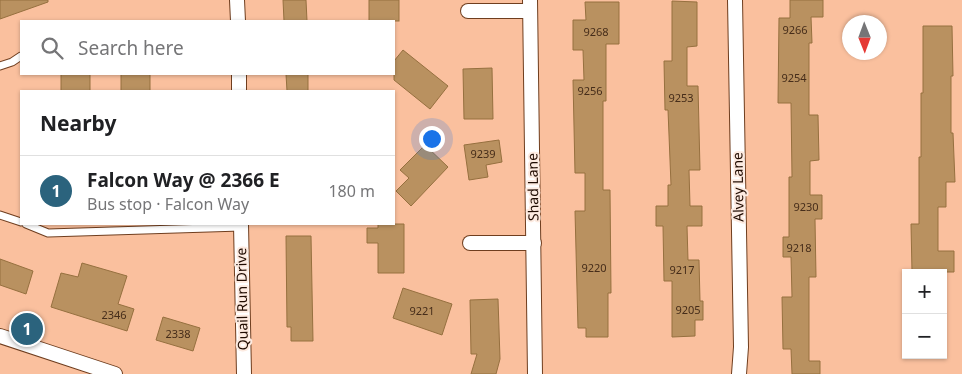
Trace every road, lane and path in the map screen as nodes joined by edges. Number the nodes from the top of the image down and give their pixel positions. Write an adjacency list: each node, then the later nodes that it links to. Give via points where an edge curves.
1 (238, 0): 5 (street)
2 (735, 0): 20 (street, Alvey Lane)
3 (530, 5): 4 (street); 14 (street, Shad Lane)
4 (468, 11)
5 (238, 20)
6 (20, 57): 7 (lane)
7 (0, 66)
8 (239, 75): 9 (street)
9 (239, 90)
10 (0, 214): 11 (lane)
11 (20, 222)
12 (28, 225): 13 (lane, via 48,233)
13 (241, 225): 18 (street, Quail Run Drive)
14 (534, 243): 15 (street); 19 (street, Shad Lane)
15 (470, 244)
16 (0, 336): 17 (street)
17 (116, 374)
18 (244, 374)
19 (535, 374)
20 (739, 374)

